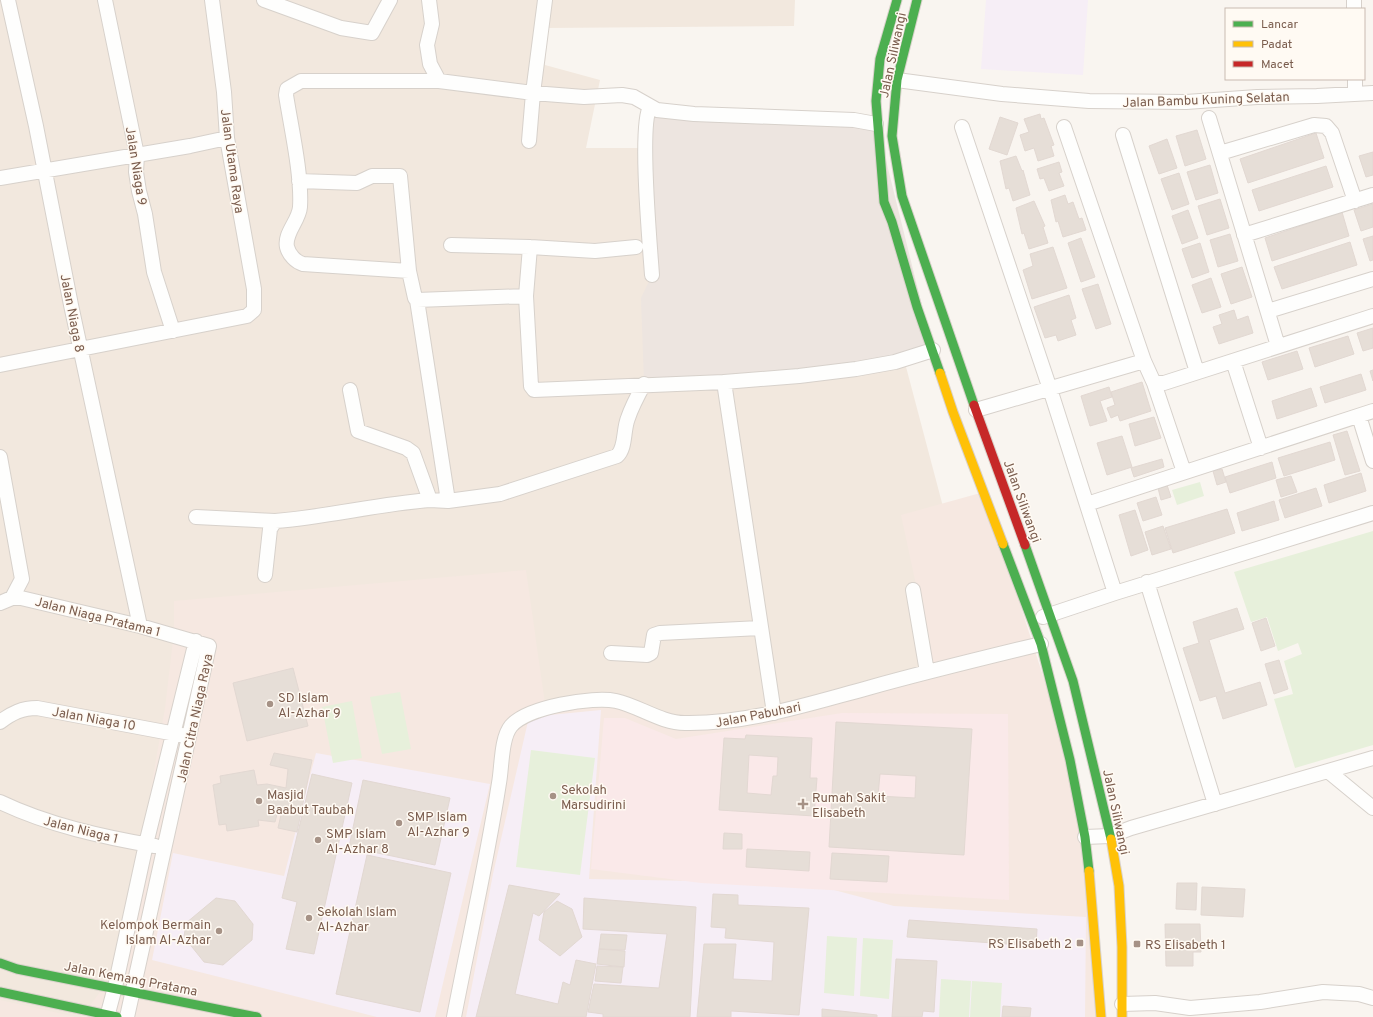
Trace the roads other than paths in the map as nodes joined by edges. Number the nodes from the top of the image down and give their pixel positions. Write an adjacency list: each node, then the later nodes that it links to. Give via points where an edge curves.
1 (8, 0): 26 (street, Jalan Niaga 8)
2 (105, 0): 25 (street, Jalan Niaga 9)
3 (264, 0): 4 (street, via 341,28 372,33)
4 (390, 0)
5 (429, 0): 12 (street, via 432,24 427,45 430,64)
6 (545, 0): 13 (street)
7 (897, 0): 18 (main road, Jalan Siliwangi, via 880,59)
8 (917, 0): 10 (main road, Jalan Siliwangi)
9 (215, 1): 22 (street, Jalan Utama Raya)
10 (897, 80): 14 (street, Jalan Bambu Kuning Selatan, via 1002,94 1089,101 1186,102); 55 (main road, Jalan Siliwangi, via 892,136 902,196)
11 (1355, 80): 14 (street)
12 (439, 81): 13 (street); 28 (street, via 301,81 291,85 286,95)
13 (533, 93): 16 (street, via 584,97 622,95 634,97); 23 (street)
14 (1355, 93): 15 (street, Jalan Bambu Kuning Selatan)
15 (1373, 93)
16 (650, 107): 18 (street, via 694,114 840,119); 36 (street, via 646,120 646,148)
17 (1209, 118): 24 (street)
18 (876, 124): 45 (main road, Jalan Siliwangi, via 884,202)
19 (962, 127): 53 (street)
20 (1064, 127): 46 (street)
21 (1123, 135): 49 (street)
22 (228, 138): 25 (street); 42 (street, Jalan Utama Raya, via 254,295 254,310 247,316)
23 (529, 140)
24 (1220, 153): 30 (street, via 1314,125 1326,126 1332,133); 31 (street)
25 (137, 155): 26 (street); 42 (street, Jalan Niaga 9, via 136,172 153,265 160,296)
26 (46, 171): 27 (street); 44 (street, Jalan Niaga 8)
27 (0, 178)
28 (299, 181): 35 (street, via 357,183 372,176 400,176); 35 (street, via 300,209 287,239 290,255 298,263)
29 (1373, 195): 30 (street)
30 (1355, 201): 31 (street)
31 (1244, 235): 40 (street)
32 (451, 245): 33 (street)
33 (530, 247): 34 (street, via 595,252); 38 (street)
34 (636, 247)
35 (409, 271): 39 (street, via 413,295)
36 (652, 275)
37 (1373, 279): 40 (street)
38 (526, 296): 39 (street); 52 (street, via 531,386 534,390)
39 (417, 300): 63 (street)
40 (1268, 311): 43 (street)
41 (1373, 316): 43 (street)
42 (173, 331): 44 (street)
43 (1278, 346): 47 (street)
44 (80, 350): 48 (street); 75 (street, Jalan Niaga 8)
45 (933, 350): 50 (street, via 895,362 856,369); 74 (main road, Jalan Siliwangi, via 953,412)
46 (1144, 361): 51 (street); 53 (street)
47 (1233, 361): 49 (street); 58 (street)
48 (0, 365)
49 (1197, 372): 51 (street, via 1164,383)
50 (724, 382): 52 (street); 76 (street)
51 (1154, 383): 61 (street)
52 (644, 384): 63 (street, via 632,405 621,450 616,456 500,494)
53 (1050, 389): 55 (street); 64 (street)
54 (350, 390): 62 (street, via 358,431 406,448 413,453)
55 (976, 410): 73 (main road, Jalan Siliwangi)
56 (1373, 411): 57 (street)
57 (1359, 416): 58 (street); 60 (street)
58 (1261, 448): 61 (street)
59 (0, 457): 72 (street, via 22,579)
60 (1373, 461)
61 (1184, 472): 64 (street)
62 (430, 500): 63 (street); 67 (street, via 400,502 322,516)
63 (448, 500)
64 (1087, 504): 71 (street)
65 (1373, 513): 69 (street)
66 (196, 517): 67 (street)
67 (275, 521): 68 (street, via 270,529)
68 (265, 575)
69 (1147, 582): 71 (street); 88 (street)
70 (913, 590): 80 (street)
71 (1115, 593): 73 (street)
72 (6, 600): 75 (street, Jalan Niaga Pratama 1, via 21,598)
73 (1051, 615): 74 (street); 90 (main road, Jalan Siliwangi, via 1073,681)
74 (1032, 620): 78 (main road, Jalan Siliwangi)
75 (140, 626): 77 (street, Jalan Niaga Pratama 1)
76 (760, 628): 79 (street, via 660,633 652,638 652,648 647,655); 81 (street)
77 (196, 641): 83 (street, Jalan Citra Niaga Raya); 84 (street, Jalan Citra Niaga Raya, via 210,647)
78 (1041, 644): 80 (street, Jalan Pabuhari); 91 (main road, Jalan Siliwangi, via 1070,760)
79 (611, 653)
80 (927, 672): 81 (street, Jalan Pabuhari)
81 (774, 713): 103 (street, Jalan Pabuhari, via 709,723 678,723 614,701 577,701 519,718 505,736 500,783)
82 (0, 722): 83 (street, Jalan Niaga 10, via 14,712 37,708)
83 (172, 732): 84 (street, Jalan Niaga 10); 92 (street, Jalan Citra Niaga Raya)
84 (190, 738): 93 (street, Jalan Citra Niaga Raya)
85 (1373, 758): 86 (street)
86 (1328, 771): 88 (street); 89 (street)
87 (0, 802): 92 (street, Jalan Niaga 1, via 56,824)
88 (1215, 804): 90 (street)
89 (1373, 808)
90 (1110, 836): 91 (street); 99 (main road, Jalan Siliwangi, via 1119,886)
91 (1085, 837): 104 (main road, Jalan Siliwangi)
92 (146, 844): 93 (street, Jalan Niaga 1); 95 (street, Jalan Citra Niaga Raya)
93 (165, 847): 96 (street, Jalan Citra Niaga Raya)
94 (0, 963): 95 (main road, Jalan Kemang Pratama, via 18,969)
95 (115, 987): 96 (main road, Jalan Kemang Pratama); 100 (street, Jalan Citra Niaga Raya)
96 (134, 991): 101 (street, Jalan Citra Niaga Raya); 102 (main road, Jalan Kemang Pratama)
97 (0, 992): 100 (main road)
98 (1373, 998): 99 (street, via 1359,994 1324,992 1260,1002 1198,1007 1155,1003)
99 (1122, 1010)
100 (110, 1016)
101 (127, 1017)
102 (257, 1017)
103 (454, 1017)
104 (1101, 1017)

